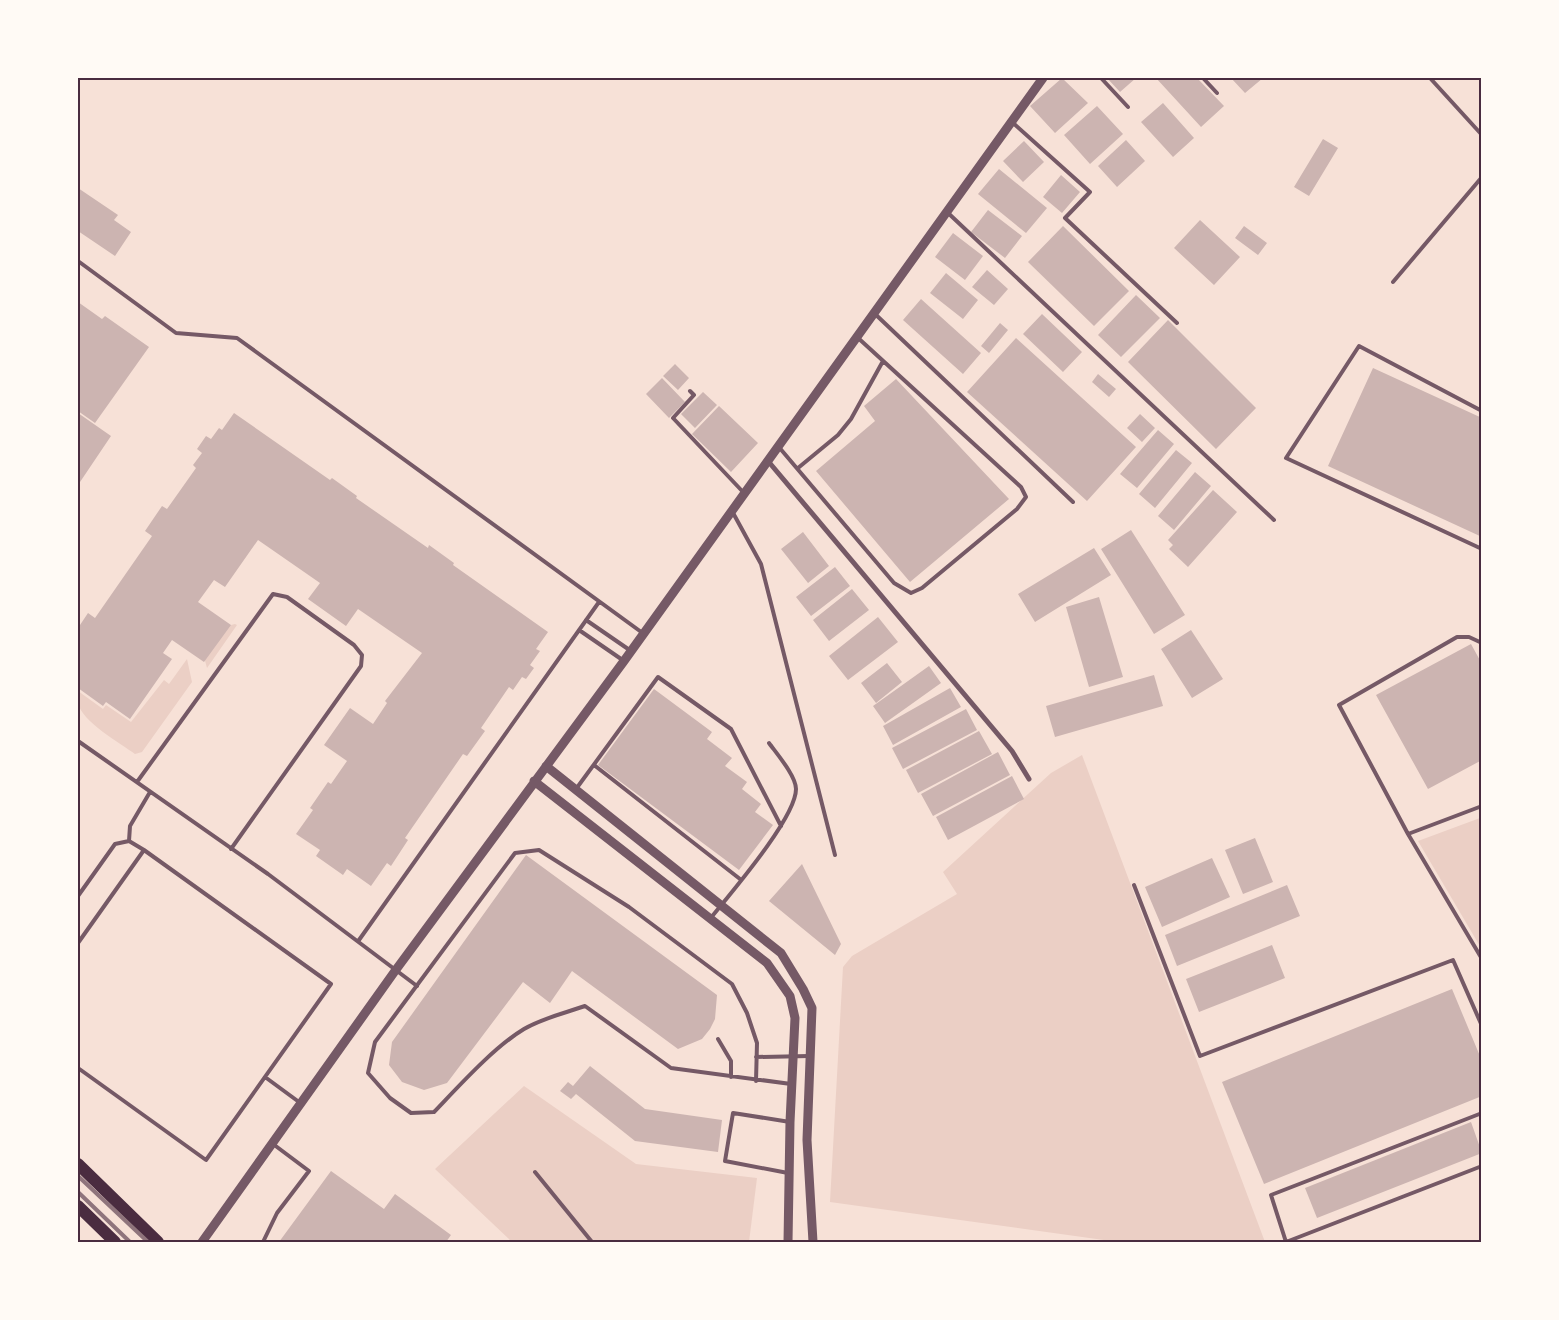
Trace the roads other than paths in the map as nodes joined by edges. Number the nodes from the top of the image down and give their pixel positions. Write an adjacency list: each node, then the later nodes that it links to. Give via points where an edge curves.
1 (1043, 78): 7 (street)
2 (1101, 78): 6 (lane)
3 (1203, 78): 5 (lane)
4 (1430, 78): 8 (lane)
5 (1217, 93)
6 (1128, 107)
7 (1012, 122): 10 (street); 14 (lane, via 1090,192 1065,218)
8 (1482, 135)
9 (1482, 177): 12 (lane)
10 (946, 212): 13 (street); 25 (lane)
11 (78, 261): 27 (lane, via 176,333 237,338)
12 (1393, 282)
13 (874, 313): 15 (street); 23 (lane)
14 (1176, 324)
15 (857, 337): 16 (lane); 19 (street)
16 (883, 361): 21 (lane, via 871,386 838,435); 21 (lane, via 1021,487 1026,497 1018,508 922,588 911,592 894,583)
17 (690, 391): 22 (lane, via 694,396 673,418)
18 (1482, 411): 26 (lane, via 1358,346 1286,458)
19 (778, 446): 20 (street); 21 (lane)
20 (768, 461): 22 (street); 38 (street, via 1012,751)
21 (798, 468)
22 (744, 494): 24 (street)
23 (1073, 502)
24 (732, 511): 30 (street); 49 (lane, via 761,564)
25 (1274, 520)
26 (1482, 549)
27 (598, 602): 28 (lane); 30 (lane)
28 (586, 620): 29 (lane); 32 (lane)
29 (579, 630): 33 (lane); 55 (lane)
30 (644, 634): 32 (street)
31 (1482, 643): 45 (lane, via 1469,637 1457,637 1339,705)
32 (631, 651): 33 (street)
33 (624, 661): 37 (street)
34 (78, 741): 39 (lane)
35 (769, 743): 44 (lane, via 796,788 793,805)
36 (594, 765): 41 (lane); 44 (lane, via 658,677 731,728); 50 (lane)
37 (546, 766): 40 (street); 41 (street)
38 (1029, 779)
39 (137, 782): 42 (lane); 47 (lane, via 273,594 291,600 354,645 362,656 361,666)
40 (534, 782): 54 (street); 58 (street)
41 (576, 789): 53 (street)
42 (150, 792): 46 (lane, via 130,826); 47 (lane)
43 (1482, 806): 45 (lane)
44 (781, 826): 50 (lane)
45 (1408, 834): 57 (lane)
46 (128, 841): 48 (lane); 52 (lane, via 115,844)
47 (232, 849): 55 (lane)
48 (144, 850): 56 (lane); 66 (lane, via 331,984)
49 (835, 855)
50 (740, 879): 53 (lane)
51 (1134, 885): 60 (lane, via 1200,1056 1453,960)
52 (78, 896)
53 (721, 905): 54 (lane); 63 (street, via 781,953 804,989 812,1008)
54 (710, 919): 62 (street, via 767,963 790,996 795,1018)
55 (359, 940): 58 (lane)
56 (78, 943)
57 (1482, 959)
58 (395, 971): 59 (lane); 70 (street)
59 (417, 986): 64 (lane, via 515,853 539,850 629,907 732,984 747,1013 757,1044); 67 (lane, via 375,1042 368,1073 390,1098 411,1113 434,1112 467,1077 524,1029 585,1006 671,1068)
60 (1482, 1026)
61 (718, 1039): 67 (lane, via 731,1060)
62 (793, 1056): 63 (lane); 64 (lane); 69 (street)
63 (810, 1056): 85 (street, via 807,1140)
64 (756, 1057): 68 (lane)
65 (78, 1068): 66 (lane, via 206,1160)
66 (265, 1077): 70 (lane)
67 (731, 1077): 68 (lane)
68 (756, 1081): 69 (lane)
69 (791, 1084): 72 (street)
70 (301, 1104): 73 (street)
71 (1482, 1113): 86 (lane, via 1271,1195)
72 (790, 1122): 77 (street); 77 (lane, via 732,1113 725,1162)
73 (273, 1144): 81 (street); 82 (lane, via 309,1171 277,1213)
74 (78, 1164): 80 (main road)
75 (1482, 1166): 86 (lane)
76 (535, 1172): 83 (lane)
77 (788, 1174): 84 (street)
78 (78, 1206): 79 (main road)
79 (116, 1242)
80 (158, 1242)
81 (202, 1242)
82 (263, 1242)
83 (592, 1242)
84 (788, 1242)
85 (813, 1242)
86 (1286, 1242)

